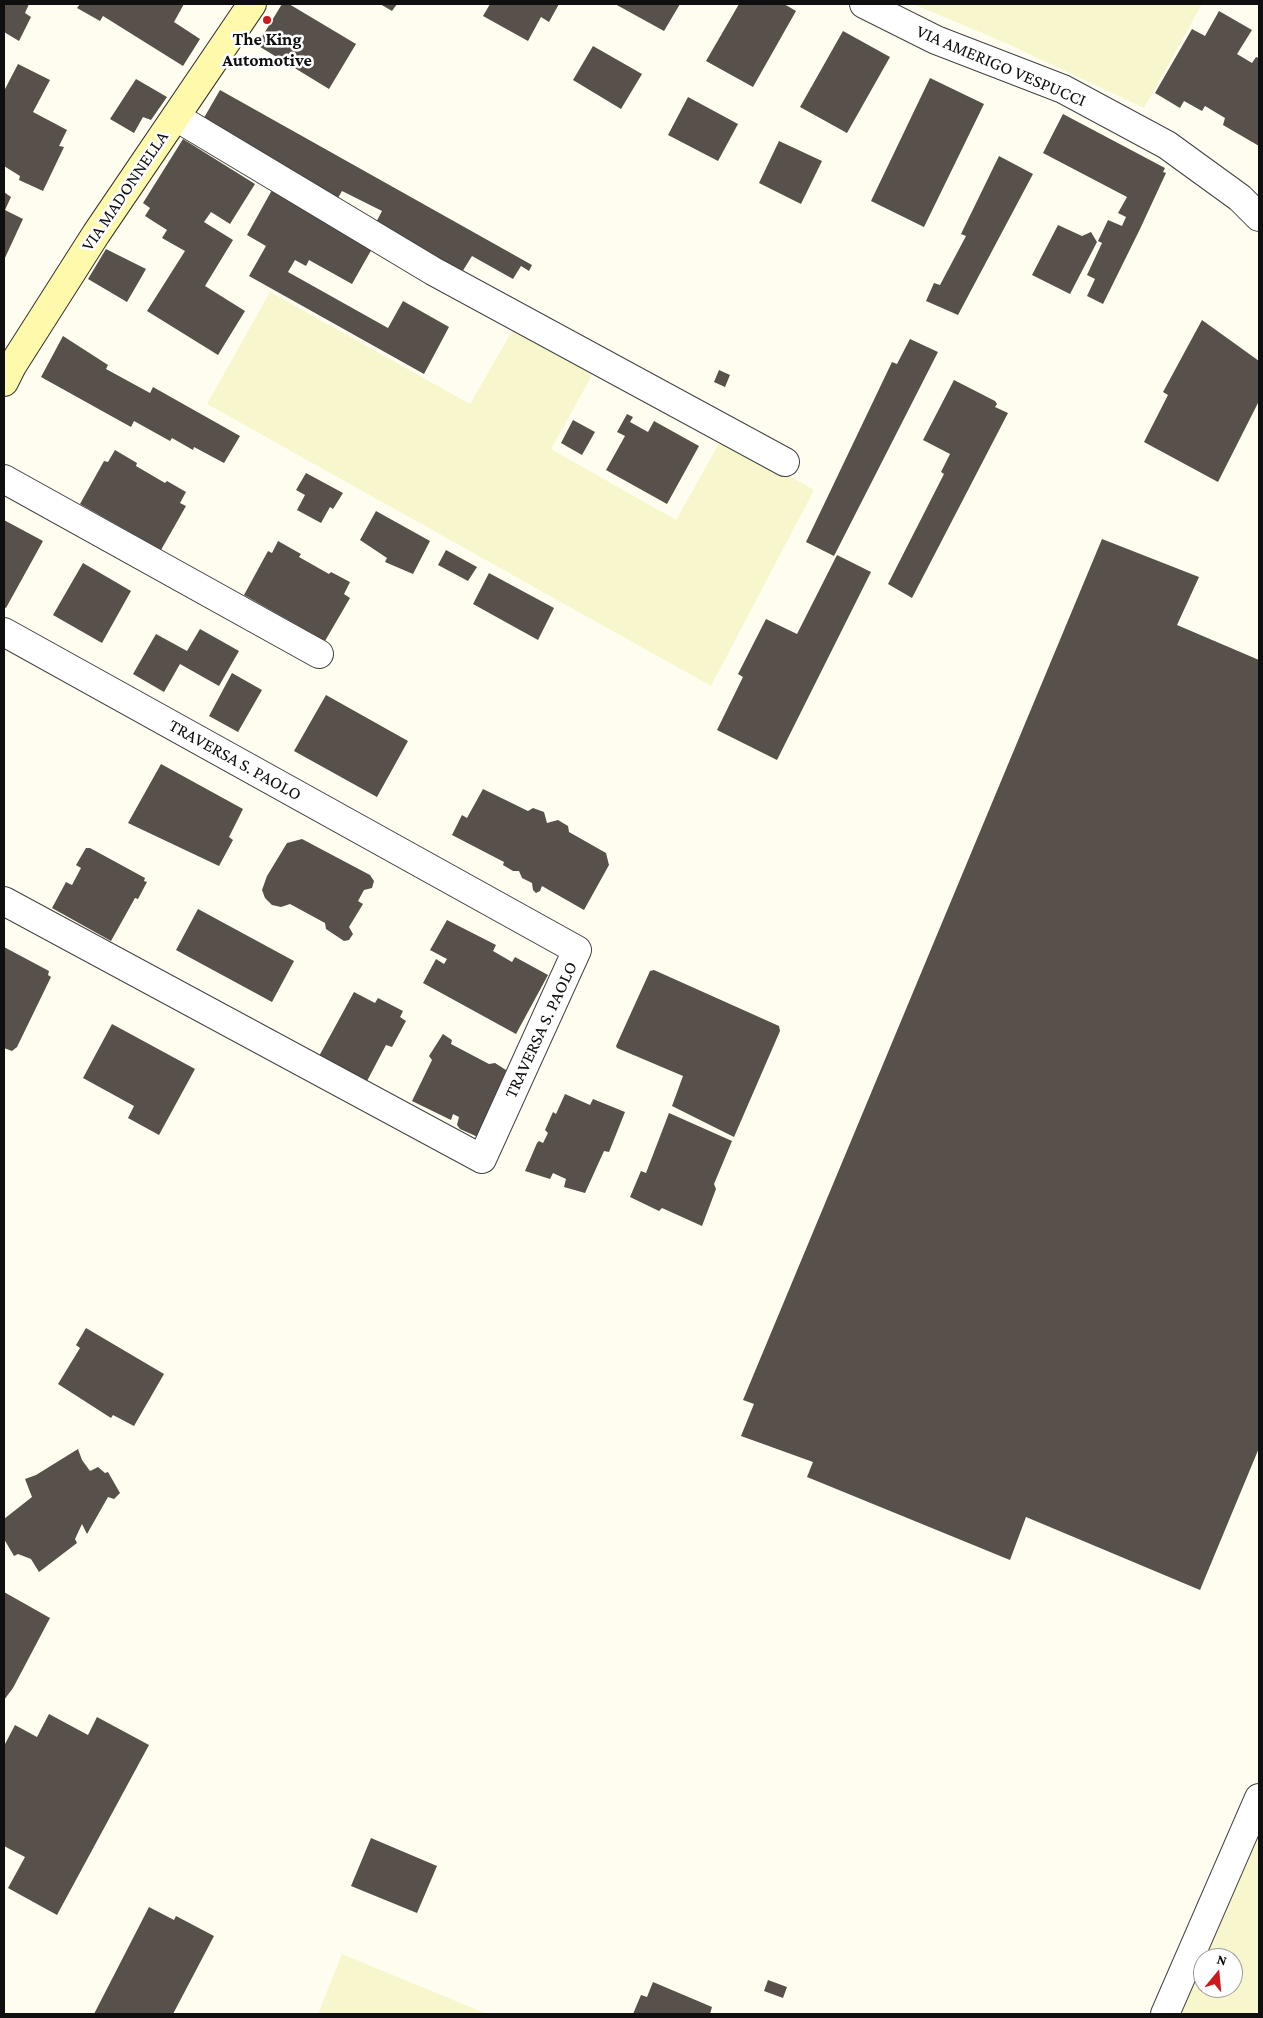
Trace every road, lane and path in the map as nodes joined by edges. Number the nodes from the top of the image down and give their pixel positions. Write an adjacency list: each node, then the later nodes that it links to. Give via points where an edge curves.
1 (252, 4): 3 (street, VIA MADONNELLA)
2 (864, 4): 4 (street, VIA AMERIGO VESPUCCI, via 936,40 1063,89 1168,145 1240,198)
3 (176, 117): 5 (street, VIA MADONNELLA, via 96,234); 6 (street, via 433,271)
4 (1259, 217)
5 (4, 382)
6 (784, 462)
7 (4, 479): 9 (street)
8 (4, 632): 10 (street, TRAVERSA S. PAOLO, via 577,950 482,1159)
9 (319, 654)
10 (4, 902)
11 (1259, 1798): 12 (street)
12 (1165, 2014)

